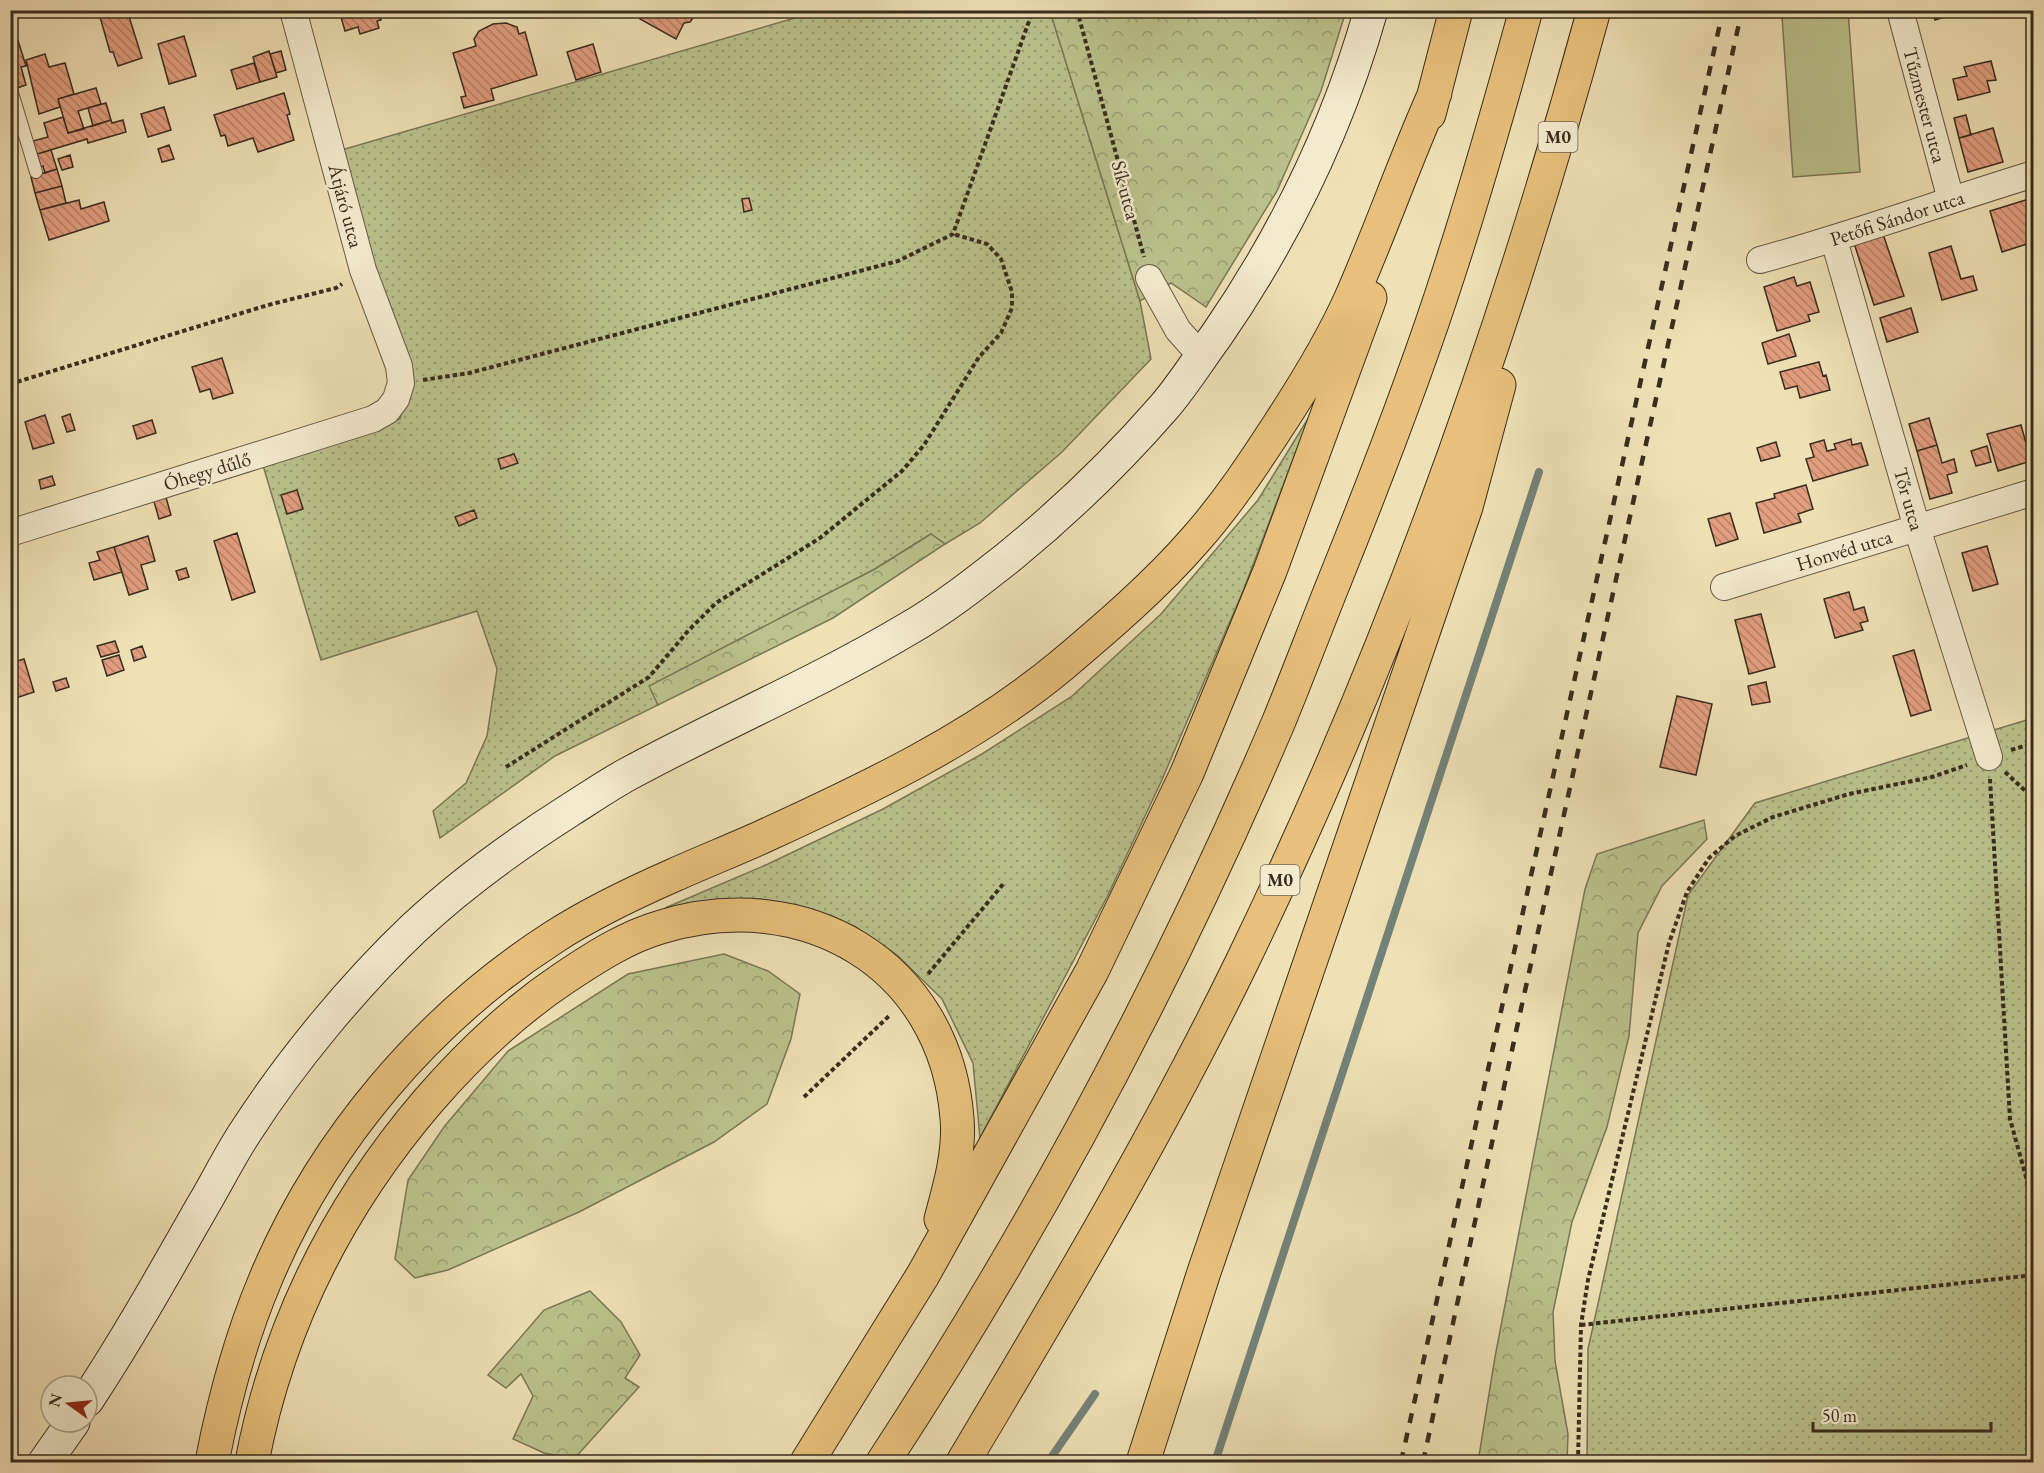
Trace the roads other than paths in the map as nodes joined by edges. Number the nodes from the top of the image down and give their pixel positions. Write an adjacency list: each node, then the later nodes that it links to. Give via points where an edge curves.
1 (293, 10): 17 (street, Átjáró utca, via 363,270 399,366)
2 (1371, 10): 16 (street, via 1346,89 1311,171 1265,258)
3 (1456, 10): 8 (highway)
4 (1526, 10): 30 (highway, via 1449,273 1386,450 1239,813 1183,933 1068,1156 941,1373)
5 (1594, 10): 14 (highway, M0)
6 (1900, 10): 11 (street, Tűzmester utca)
7 (10, 86): 9 (lane)
8 (1435, 93): 23 (highway, via 1399,219 1358,332 1270,571 1187,774 1092,971); 27 (highway, via 1350,302 1295,399 1246,476 1195,541 1153,583 1058,668 955,740 911,765 762,837 672,875 558,934 521,959 446,1022 393,1075 336,1152 283,1241 240,1351)
9 (36, 172)
10 (2034, 174): 11 (street, Petőfi Sándor utca)
11 (1951, 200): 12 (street, Petőfi Sándor utca)
12 (1834, 240): 13 (street, Petőfi Sándor utca); 19 (street, Tőr utca)
13 (1760, 260)
14 (1519, 262): 31 (highway, M0, via 1398,607 1300,837 1242,962 1122,1192); 32 (highway, via 1500,381 1466,507 1208,1260)
15 (1149, 278): 16 (street, via 1178,330)
16 (1202, 356): 24 (street, via 1168,403 1084,491 1039,532 954,598 852,660 624,776 480,872 415,927 356,988 246,1131)
17 (399, 391): 20 (street, Óhegy dűlő, via 387,411 373,419)
18 (2034, 492): 19 (street, Honvéd utca)
19 (1917, 528): 21 (street, Honvéd utca); 22 (street, Tőr utca)
20 (10, 533)
21 (1724, 587)
22 (1989, 757)
23 (923, 1275): 28 (highway, via 955,1166 957,1119 950,1072 937,1035 921,1009 894,976 860,948 827,932 787,920 748,915 705,916 659,927 606,951 517,1012 482,1044 405,1129 347,1212 314,1270 276,1367); 29 (highway)
24 (99, 1382)
25 (65, 1434): 26 (street)
26 (45, 1462)
27 (212, 1462)
28 (252, 1462)
29 (807, 1462)
30 (883, 1462)
31 (963, 1462)
32 (1143, 1462)

